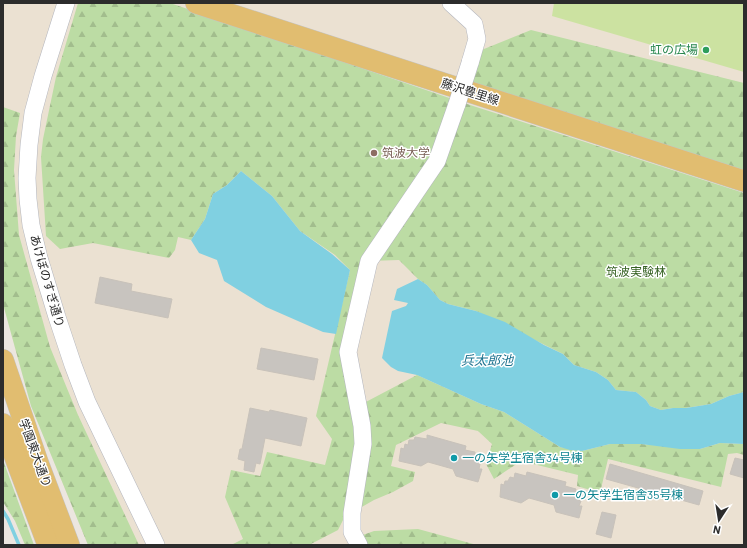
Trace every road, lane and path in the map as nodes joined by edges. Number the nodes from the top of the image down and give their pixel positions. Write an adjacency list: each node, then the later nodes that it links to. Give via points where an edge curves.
1 (66, 3): 9 (street, あけぼのすぎ通り, via 33,113 27,178 31,225 57,317 87,402)
2 (196, 3): 4 (main road, 藤沢豊里線)
3 (451, 3): 10 (street, bridge, via 474,24 477,39 470,63 436,161 369,262 348,352 362,426 363,444 352,512 352,532)
4 (744, 181)
5 (3, 360): 8 (main road, 学園東大通り)
6 (3, 424): 7 (main road, 学園東大通り)
7 (48, 545)
8 (69, 545)
9 (156, 545)
10 (359, 545)

